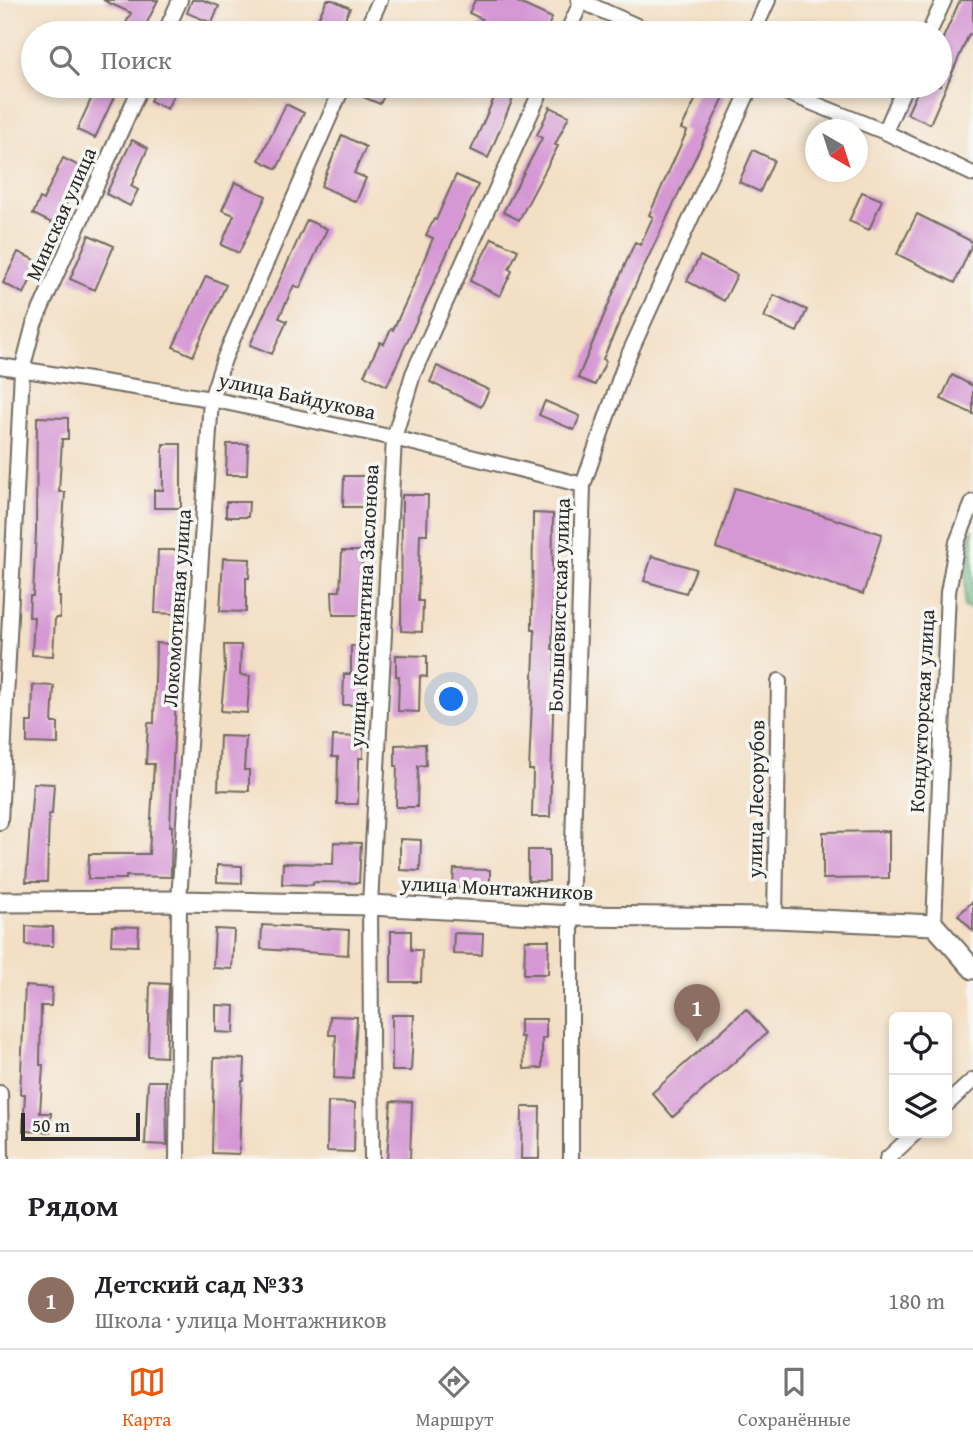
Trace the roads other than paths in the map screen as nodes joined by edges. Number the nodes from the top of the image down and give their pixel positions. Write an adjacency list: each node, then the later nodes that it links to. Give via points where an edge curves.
1 (180, 0): 6 (street)
2 (380, 0): 7 (street)
3 (581, 0): 8 (street); 9 (street)
4 (768, 0): 10 (street)
5 (944, 0): 11 (street)
6 (170, 21)
7 (370, 21)
8 (572, 21)
9 (626, 21)
10 (758, 21)
11 (934, 21)
12 (136, 98): 21 (street, Минская улица, via 34,324)
13 (338, 98): 22 (street, Локомотивная улица, via 224,359)
14 (538, 98): 23 (street, улица Константина Заслонова, via 413,374)
15 (746, 98): 24 (street, Большевистская улица, via 626,361)
16 (800, 98): 18 (street)
17 (900, 98): 18 (street)
18 (885, 132): 19 (street)
19 (973, 174)
20 (0, 366): 21 (street, улица Байдукова)
21 (22, 370): 22 (street, улица Байдукова); 27 (street, Минская улица)
22 (211, 399): 23 (street, улица Байдукова); 28 (street, Локомотивная улица)
23 (394, 438): 24 (street, улица Байдукова); 30 (street, улица Константина Заслонова)
24 (583, 485): 31 (street, Большевистская улица)
25 (973, 502): 33 (street, Кондукторская улица, via 957,542 948,592)
26 (779, 681): 32 (street, улица Лесорубов)
27 (0, 822)
28 (179, 901): 29 (street, улица Монтажников); 30 (street, улица Монтажников); 40 (street, Локомотивная улица)
29 (0, 902)
30 (370, 905): 31 (street, улица Монтажников); 41 (street, улица Константина Заслонова)
31 (571, 916): 32 (street, улица Монтажников); 42 (street, Большевистская улица)
32 (775, 918): 33 (street, улица Монтажников)
33 (934, 925): 34 (street)
34 (973, 969)
35 (973, 1080): 37 (street)
36 (0, 1094): 39 (street)
37 (952, 1099)
38 (910, 1138): 43 (street)
39 (1, 1159)
40 (177, 1159)
41 (372, 1159)
42 (571, 1159)
43 (887, 1159)

